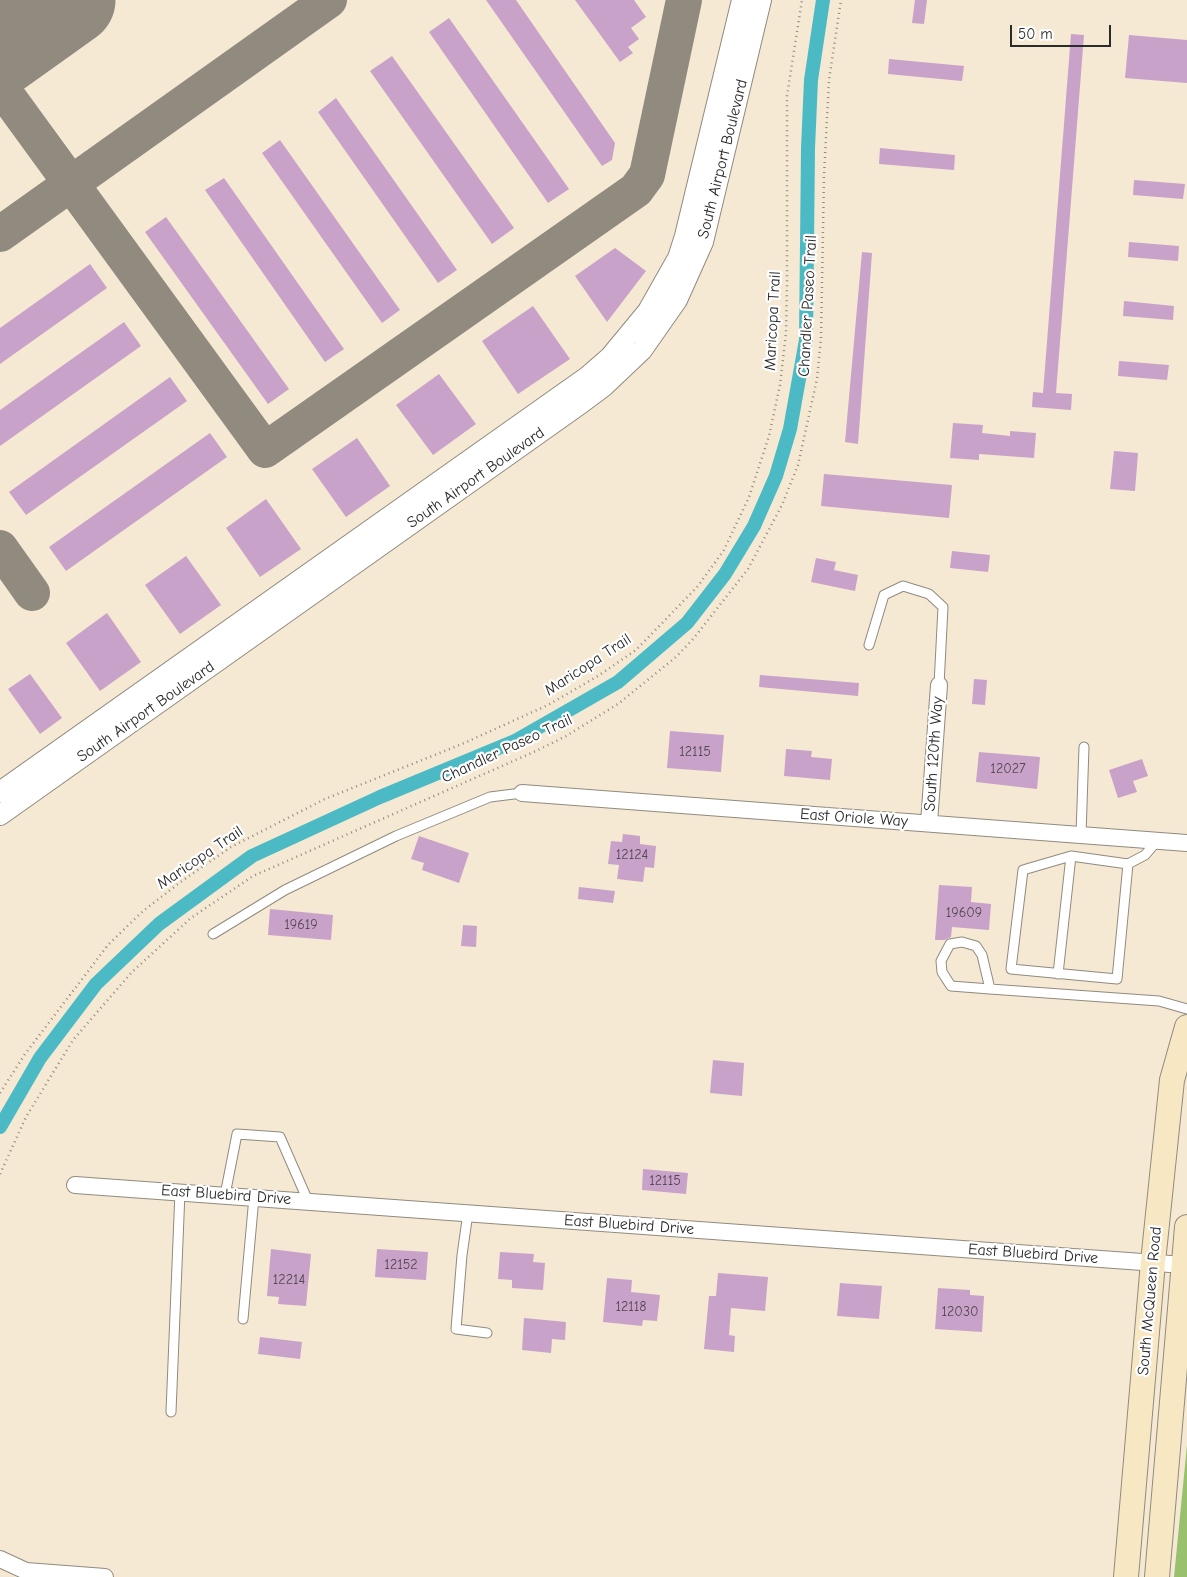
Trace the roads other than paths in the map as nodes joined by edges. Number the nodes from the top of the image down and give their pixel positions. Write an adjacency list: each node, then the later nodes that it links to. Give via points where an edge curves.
1 (742, 0): 3 (street, South Airport Boulevard)
2 (761, 0): 3 (street, South Airport Boulevard)
3 (711, 173): 7 (street, South Airport Boulevard, via 666,282 648,311 610,357 587,377)
4 (869, 645): 5 (lane, via 884,595 903,586 929,594 943,607)
5 (939, 685): 11 (street, South 120th Way)
6 (1084, 747): 12 (lane)
7 (38, 776): 8 (street, South Airport Boulevard); 10 (street, South Airport Boulevard)
8 (0, 792)
9 (522, 793): 11 (street, East Oriole Way); 17 (lane, via 490,797 396,836 285,890)
10 (0, 815)
11 (929, 823): 12 (street, East Oriole Way)
12 (1081, 834): 13 (street, East Oriole Way)
13 (1157, 842): 14 (street, East Oriole Way); 16 (lane, via 1145,855)
14 (1187, 843)
15 (1071, 856): 16 (lane); 18 (lane); 18 (lane, via 1023,870 1011,969)
16 (1128, 864): 18 (lane, via 1117,979)
17 (213, 934)
18 (1058, 974)
19 (990, 989): 19 (lane, via 952,986 942,972 941,961 950,944 962,942 976,946 982,954); 20 (lane, via 1159,1001)
20 (1187, 1009)
21 (1187, 1027): 29 (main road, South McQueen Road, via 1172,1080)
22 (75, 1185): 23 (street, East Bluebird Drive)
23 (180, 1192): 24 (street, East Bluebird Drive); 33 (lane)
24 (225, 1195): 25 (street, East Bluebird Drive); 26 (lane, via 237,1134 280,1137)
25 (254, 1197): 26 (street, East Bluebird Drive); 31 (lane)
26 (308, 1201): 27 (street, East Bluebird Drive)
27 (468, 1213): 29 (street, East Bluebird Drive); 32 (lane, via 456,1329)
28 (1187, 1227): 30 (main road, South McQueen Road)
29 (1153, 1262): 30 (street, East Bluebird Drive); 36 (main road, South McQueen Road)
30 (1184, 1265): 37 (main road, South McQueen Road)
31 (243, 1319)
32 (487, 1333)
33 (171, 1412)
34 (0, 1560): 35 (street, via 26,1571)
35 (105, 1577)
36 (1126, 1577)
37 (1157, 1577)

